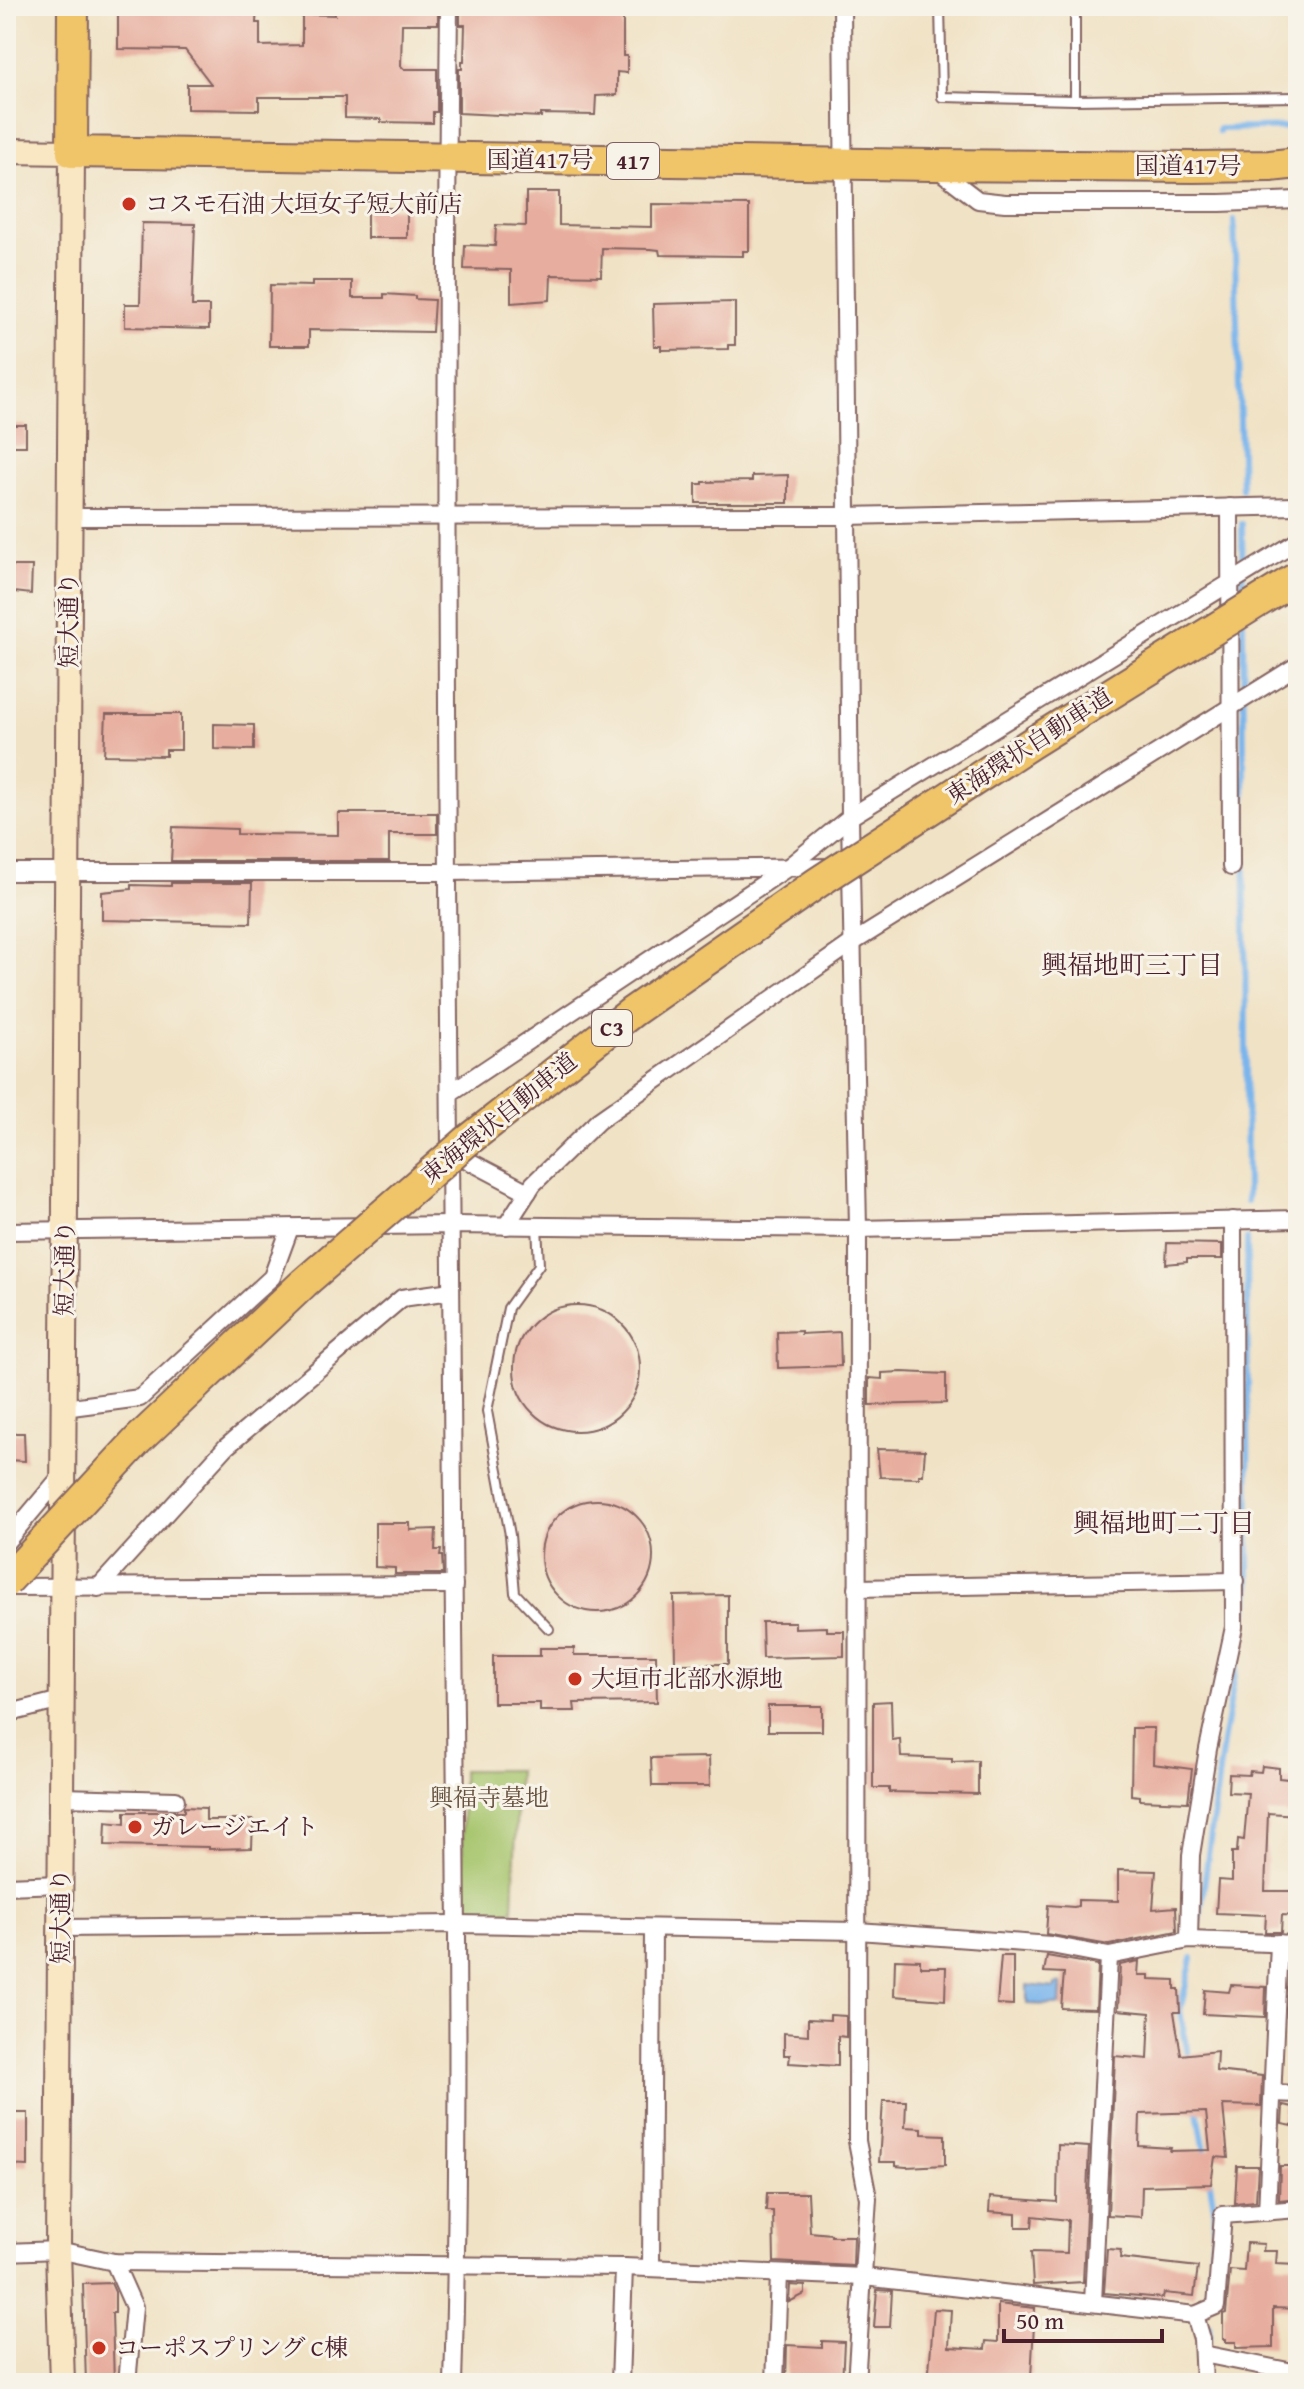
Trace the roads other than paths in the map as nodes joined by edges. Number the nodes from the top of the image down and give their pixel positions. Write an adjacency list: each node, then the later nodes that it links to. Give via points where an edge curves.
1 (73, 6): 9 (highway)
2 (449, 6): 10 (street)
3 (842, 6): 11 (street)
4 (940, 6): 7 (lane, via 942,97)
5 (1075, 6): 7 (lane)
6 (1298, 97): 7 (lane)
7 (1075, 100)
8 (6, 151): 9 (street)
9 (72, 152): 10 (highway, 国道417号 / 417); 18 (street, 短大通り)
10 (448, 160): 11 (highway, 国道417号 / 417); 19 (street)
11 (844, 163): 13 (highway, 国道417号 / 417); 17 (street)
12 (1298, 163): 13 (highway, 国道417号 / 417)
13 (931, 165): 14 (street, via 978,200 1005,203)
14 (1298, 200)
15 (1298, 506): 16 (street)
16 (1230, 507): 17 (street); 22 (street)
17 (846, 516): 19 (street); 25 (street)
18 (69, 517): 19 (street); 30 (street, 短大通り)
19 (446, 517): 31 (street)
20 (1298, 541): 22 (street)
21 (1298, 577): 50 (highway, 東海環状自動車道 / C3, bridge, via 817,883 596,1040 466,1142 304,1283 138,1440)
22 (1230, 584): 24 (street); 25 (street)
23 (1298, 665): 24 (street)
24 (1230, 706): 27 (street); 32 (street)
25 (850, 817): 26 (street); 28 (street)
26 (851, 867): 28 (street); 32 (street)
27 (1231, 867)
28 (787, 868): 31 (street); 33 (street)
29 (6, 872): 30 (street)
30 (67, 872): 31 (street); 44 (street, 短大通り)
31 (448, 872): 33 (street)
32 (852, 943): 35 (street, via 598,1121); 42 (street)
33 (450, 1093): 34 (street)
34 (450, 1151): 35 (street); 38 (street)
35 (528, 1192): 39 (street)
36 (1298, 1219): 37 (street)
37 (1233, 1220): 42 (street); 49 (street)
38 (451, 1225): 39 (street); 41 (street); 45 (street)
39 (506, 1226): 40 (street)
40 (537, 1226): 42 (street); 55 (lane, via 539,1265 508,1308 487,1411 515,1593)
41 (290, 1228): 44 (street); 46 (street, via 272,1277 140,1398)
42 (858, 1229): 54 (street)
43 (6, 1231): 44 (street)
44 (65, 1231): 46 (street, 短大通り)
45 (451, 1291): 51 (street); 53 (street, via 402,1298 226,1447)
46 (64, 1408): 47 (street, 短大通り)
47 (63, 1474): 48 (street); 52 (street, 短大通り)
48 (6, 1542)
49 (1235, 1581): 54 (street); 66 (street, via 1234,1627 1191,1855)
50 (6, 1585): 52 (street)
51 (454, 1585): 53 (street); 62 (street)
52 (61, 1588): 53 (street); 56 (street, 短大通り)
53 (98, 1588)
54 (857, 1588): 65 (street)
55 (549, 1629)
56 (61, 1700): 57 (street); 58 (street, 短大通り)
57 (6, 1714)
58 (61, 1797): 59 (street); 60 (street, 短大通り)
59 (176, 1800)
60 (61, 1884): 61 (street); 63 (street, 短大通り)
61 (6, 1886)
62 (457, 1924): 63 (street); 64 (street); 77 (street)
63 (61, 1928): 74 (street, 短大通り)
64 (653, 1928): 65 (street); 79 (street)
65 (858, 1931): 69 (street, via 1051,1945); 81 (street, via 857,2141 868,2198)
66 (1189, 1940): 67 (street); 69 (street)
67 (1279, 1943): 68 (street); 70 (street)
68 (1298, 1944)
69 (1109, 1956): 82 (street)
70 (1273, 2093): 71 (street); 73 (street)
71 (1298, 2094)
72 (1298, 2209): 73 (street)
73 (1267, 2212): 83 (street, via 1223,2215 1216,2306)
74 (58, 2250): 75 (street); 76 (street); 86 (street, 短大通り)
75 (6, 2252)
76 (114, 2262): 77 (street); 87 (street, via 134,2307)
77 (457, 2266): 78 (street); 88 (street)
78 (624, 2267): 79 (street); 89 (street)
79 (651, 2268): 80 (street)
80 (779, 2274): 81 (street); 90 (street)
81 (864, 2277): 82 (street); 91 (street)
82 (1093, 2303): 83 (street)
83 (1195, 2315): 84 (street)
84 (1203, 2354): 85 (street); 92 (street)
85 (1298, 2373)
86 (62, 2383)
87 (127, 2383)
88 (453, 2383)
89 (620, 2383)
90 (775, 2383)
91 (856, 2383)
92 (1204, 2383)

